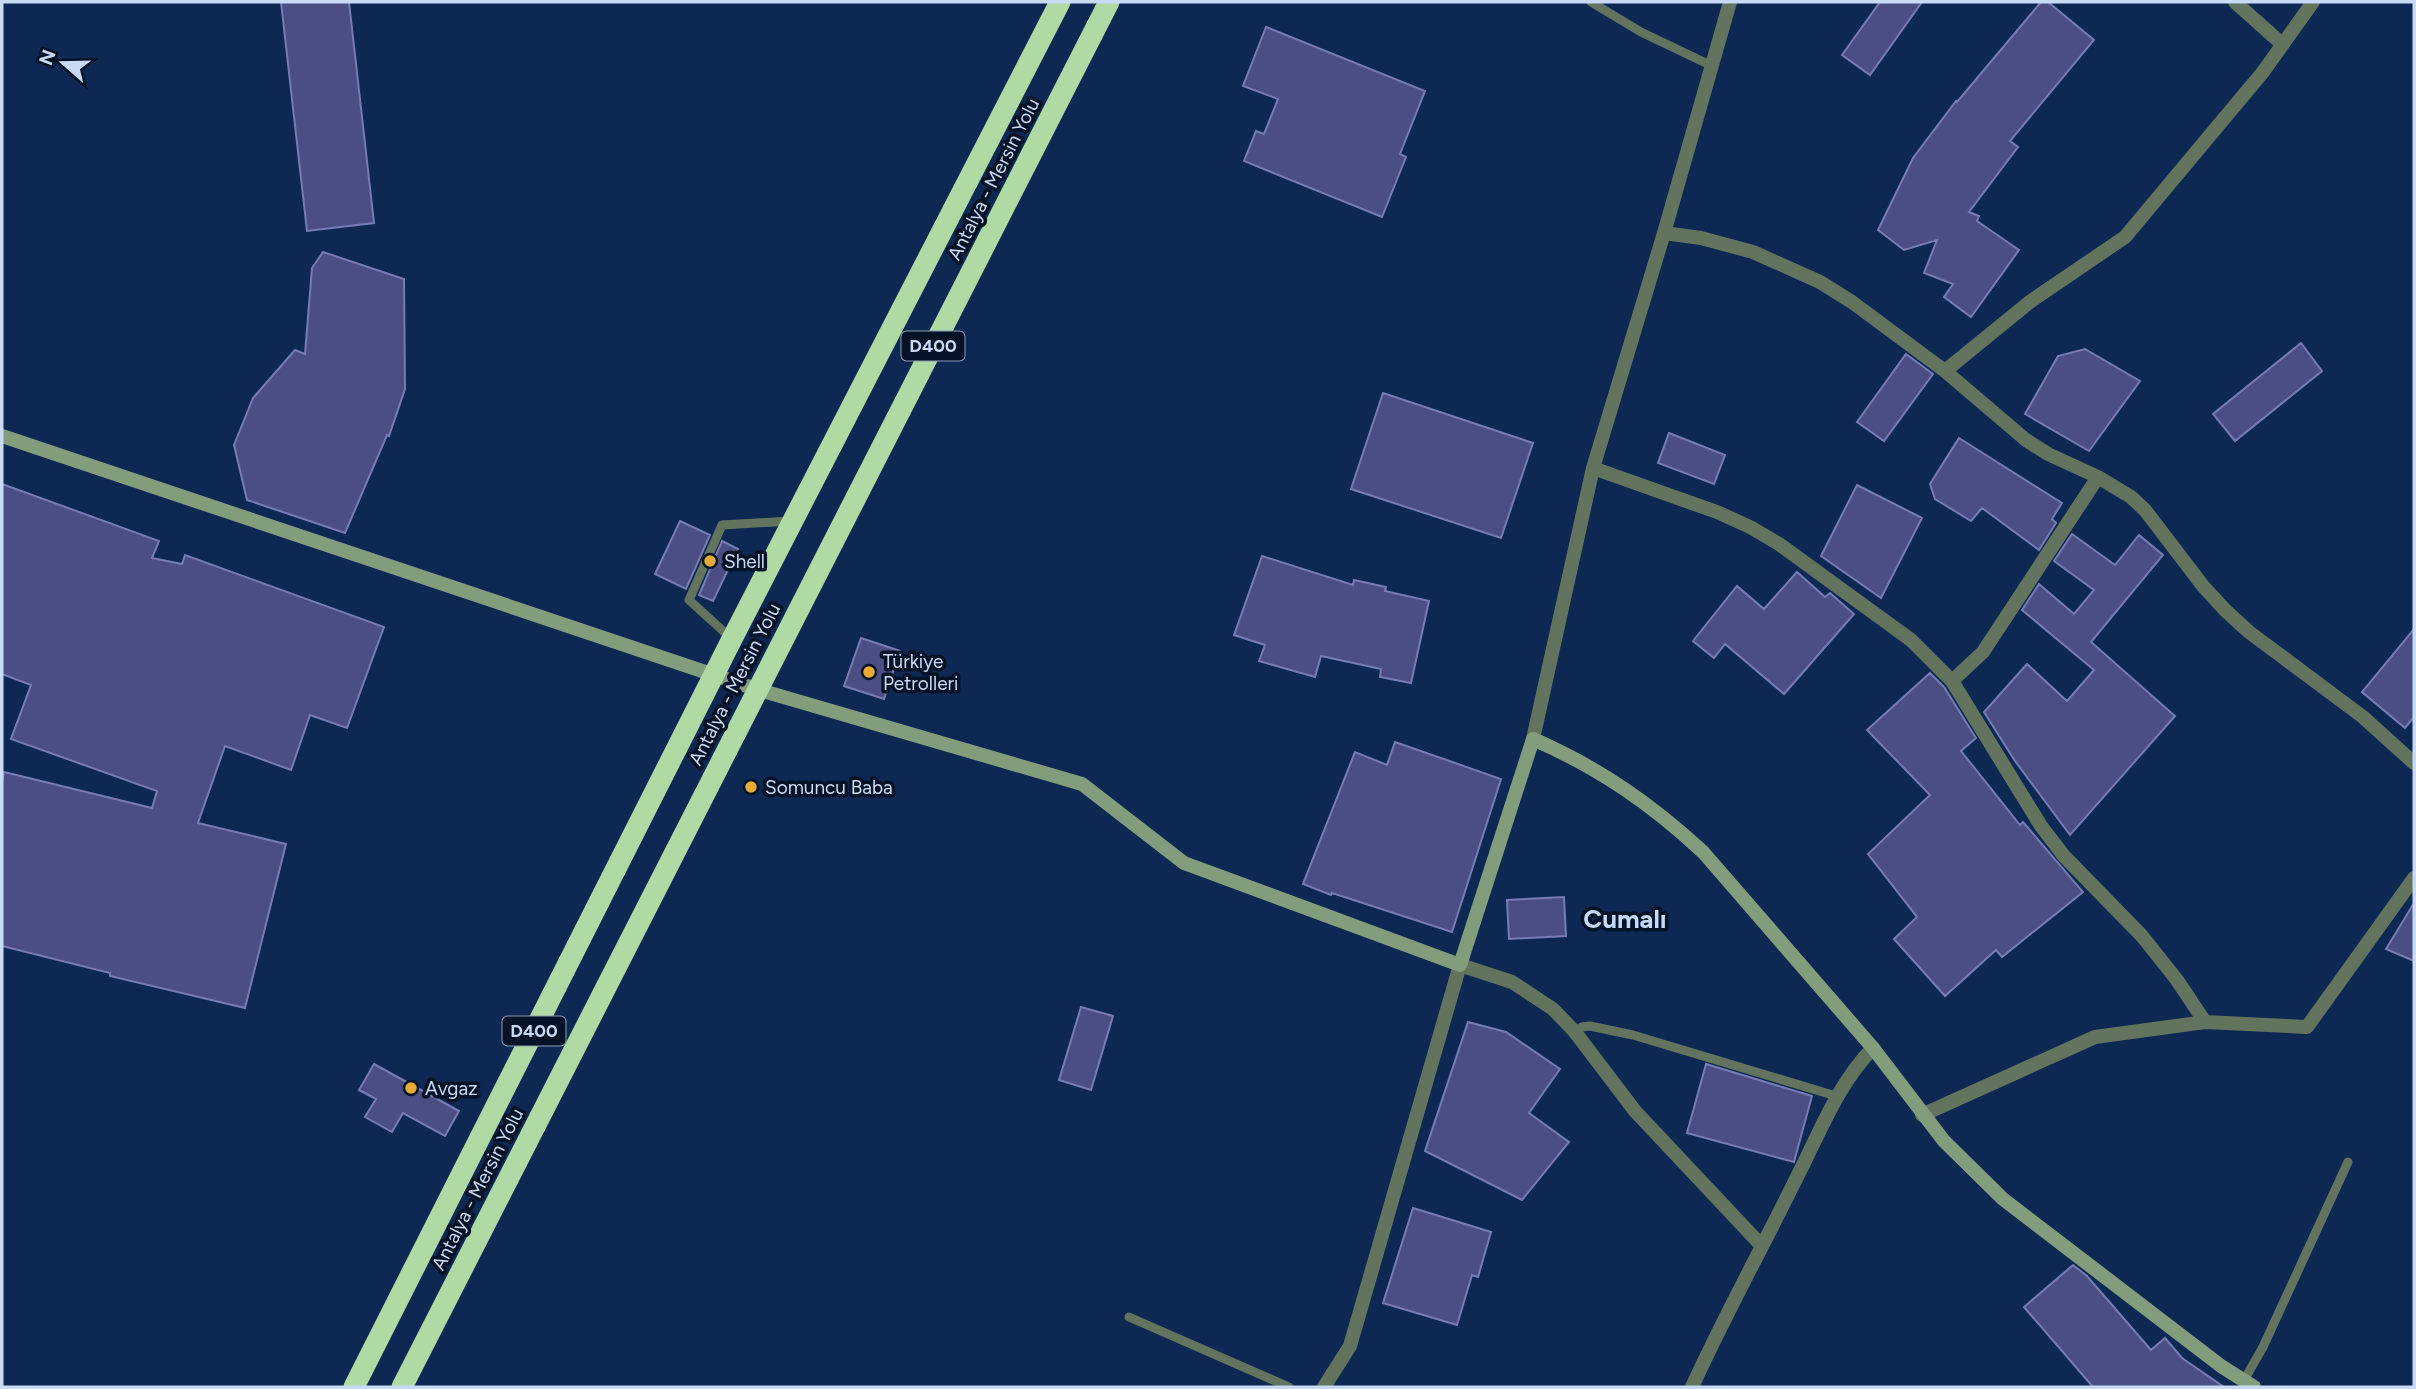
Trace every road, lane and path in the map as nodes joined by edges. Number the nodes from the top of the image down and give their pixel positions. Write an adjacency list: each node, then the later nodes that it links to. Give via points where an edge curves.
1 (1060, 2): 14 (highway, Antalya - Mersin Yolu / D400)
2 (1109, 2): 18 (highway, Antalya - Mersin Yolu / D400)
3 (1591, 2): 8 (lane)
4 (1730, 2): 8 (street)
5 (2235, 2): 7 (street)
6 (2314, 2): 7 (street)
7 (2283, 44): 10 (street, via 2125,237 2031,300)
8 (1712, 66): 9 (street)
9 (1664, 233): 10 (street, via 1727,244 1784,264 1852,302); 12 (street)
10 (1945, 371): 13 (street, via 2026,440)
11 (2, 436): 16 (street)
12 (1593, 468): 17 (street, via 1717,512 1779,544 1911,640); 19 (street)
13 (2098, 477): 17 (street, via 1983,652); 20 (street, via 2146,510 2203,586 2249,632 2363,717)
14 (793, 521): 15 (highway, Antalya - Mersin Yolu / D400); 15 (lane, via 722,524 689,600)
15 (732, 639): 16 (highway, Antalya - Mersin Yolu / D400)
16 (714, 675): 18 (street); 32 (highway, Antalya - Mersin Yolu / D400)
17 (1952, 681): 23 (street, via 2041,826 2142,936)
18 (756, 690): 22 (street, via 1083,784 1184,863); 33 (highway, Antalya - Mersin Yolu)
19 (1533, 739): 22 (street); 25 (street, via 1607,776 1673,824 1703,852)
20 (2414, 763)
21 (2414, 878): 23 (street, via 2307,1027)
22 (1460, 964): 24 (street, via 1534,995); 35 (street, via 1350,1346)
23 (2205, 1022): 27 (street, via 2095,1037)
24 (1575, 1032): 26 (lane, via 1590,1026 1633,1035); 29 (street, via 1636,1111)
25 (1873, 1048): 26 (street); 27 (street)
26 (1836, 1096): 29 (street)
27 (1922, 1115): 31 (street, via 2003,1199)
28 (2348, 1161): 31 (lane)
29 (1761, 1245): 36 (street)
30 (1129, 1317): 34 (lane)
31 (2249, 1384)
32 (354, 1387)
33 (401, 1387)
34 (1289, 1387)
35 (1324, 1387)
36 (1692, 1387)

